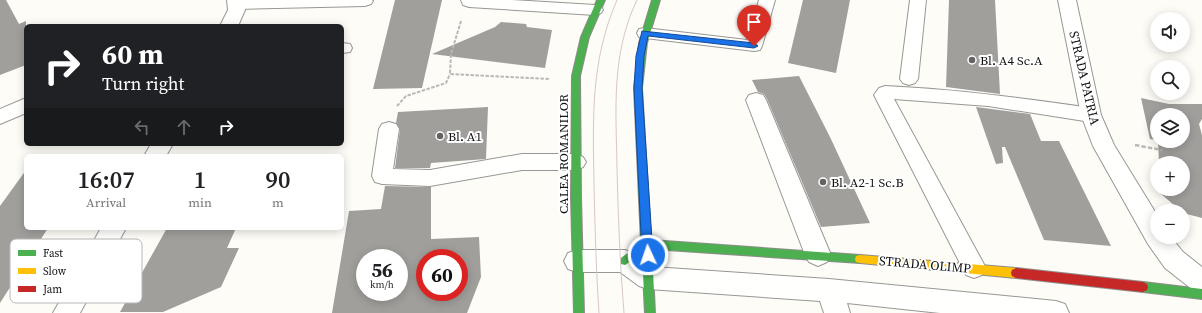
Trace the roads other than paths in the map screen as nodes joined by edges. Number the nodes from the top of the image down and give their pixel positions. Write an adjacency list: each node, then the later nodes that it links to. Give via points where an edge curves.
1 (656, 0): 11 (main road)
2 (767, 0): 11 (lane, via 754,46)
3 (918, 0): 12 (lane)
4 (1067, 0): 15 (street, STRADA PATRIA)
5 (364, 1): 7 (lane)
6 (469, 1): 8 (lane)
7 (237, 2): 10 (street)
8 (550, 3): 9 (lane)
9 (598, 5): 18 (main road, CALEA ROMANILOR, via 578,59)
10 (230, 24)
11 (645, 33): 22 (main road, via 640,56 638,88)
12 (909, 80)
13 (756, 100): 24 (street)
14 (24, 106): 16 (street)
15 (1091, 115): 19 (street, STRADA PATRIA, via 1104,146); 27 (lane, via 920,93 885,92 883,95)
16 (0, 117)
17 (389, 129): 18 (lane, via 382,176 430,178 522,162)
18 (576, 162): 26 (main road, CALEA ROMANILOR)
19 (1150, 225)
20 (113, 230): 21 (street)
21 (108, 239)
22 (647, 244): 24 (main road, STRADA OLIMP); 25 (main road); 28 (main road)
23 (1162, 244): 29 (street, STRADA PATRIA, via 1174,260)
24 (818, 255): 27 (main road, STRADA OLIMP)
25 (625, 260): 26 (street); 28 (street)
26 (577, 261): 35 (main road, CALEA ROMANILOR)
27 (974, 268): 30 (main road, STRADA OLIMP)
28 (648, 278): 31 (street); 36 (main road)
29 (1202, 282)
30 (1202, 294)
31 (833, 302): 33 (street)
32 (72, 303): 34 (street)
33 (995, 309): 37 (street)
34 (66, 313)
35 (579, 313)
36 (650, 313)
37 (1056, 313)

